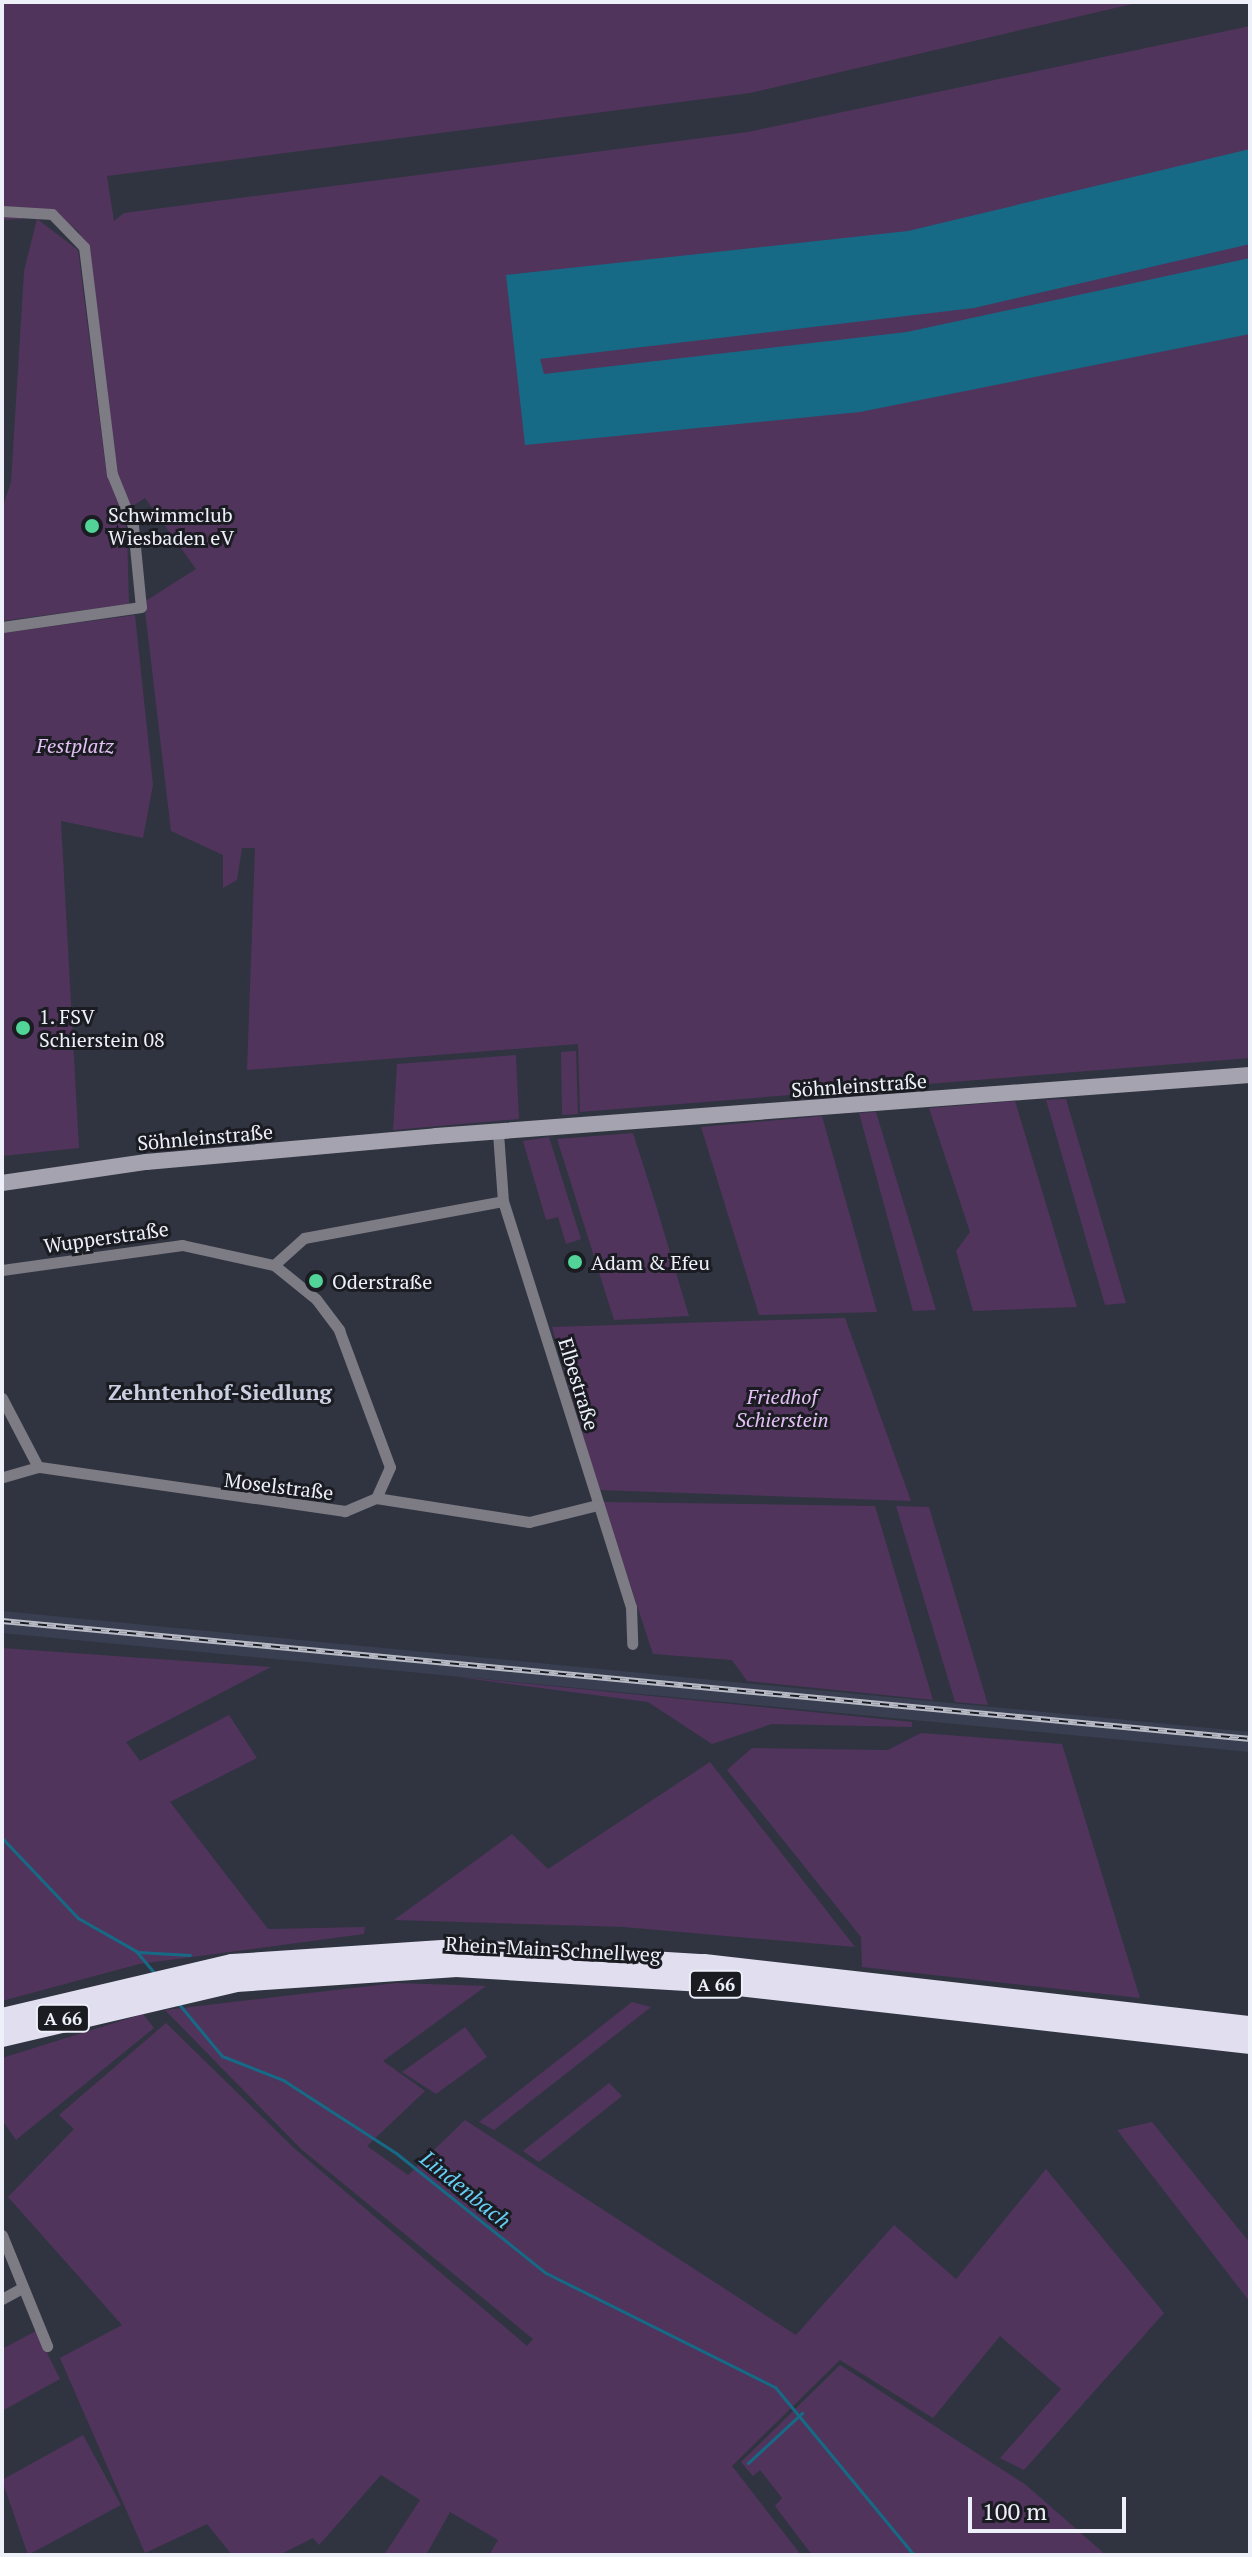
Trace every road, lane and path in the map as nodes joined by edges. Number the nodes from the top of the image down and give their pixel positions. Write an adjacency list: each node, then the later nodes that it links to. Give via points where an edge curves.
1 (2, 211): 2 (street, via 52,214 84,247 112,474 133,526 141,607)
2 (2, 627)
3 (1250, 1075): 4 (street, Söhnleinstraße)
4 (498, 1133): 5 (street, Söhnleinstraße, via 146,1162); 6 (street, Elbestraße)
5 (2, 1183)
6 (503, 1201): 7 (street, via 304,1238); 13 (street, Elbestraße)
7 (274, 1265): 8 (street, Wupperstraße, via 182,1245); 12 (street, Wupperstraße, via 316,1299 344,1342 389,1453 388,1482)
8 (2, 1270)
9 (2, 1398): 10 (street)
10 (38, 1467): 11 (street, Moselstraße); 12 (street, Moselstraße, via 332,1511)
11 (2, 1477)
12 (376, 1498): 13 (street, Moselstraße, via 529,1522)
13 (597, 1505): 14 (street, Elbestraße, via 631,1607)
14 (632, 1644)
15 (178, 1982): 16 (highway, Rhein-Main-Schnellweg / A 66); 18 (highway, Rhein-Main-Schnellweg / A 66, via 343,1952 512,1950); 20 (highway, Rhein-Main-Schnellweg / A 66, via 397,1967 557,1970)
16 (122, 1994): 17 (highway, Rhein-Main-Schnellweg / A 66); 19 (highway, Rhein-Main-Schnellweg / A 66)
17 (2, 2018)
18 (1250, 2026)
19 (2, 2037)
20 (1250, 2044)
21 (2, 2235): 22 (street)
22 (22, 2288): 23 (street); 24 (street)
23 (2, 2299)
24 (47, 2346)

